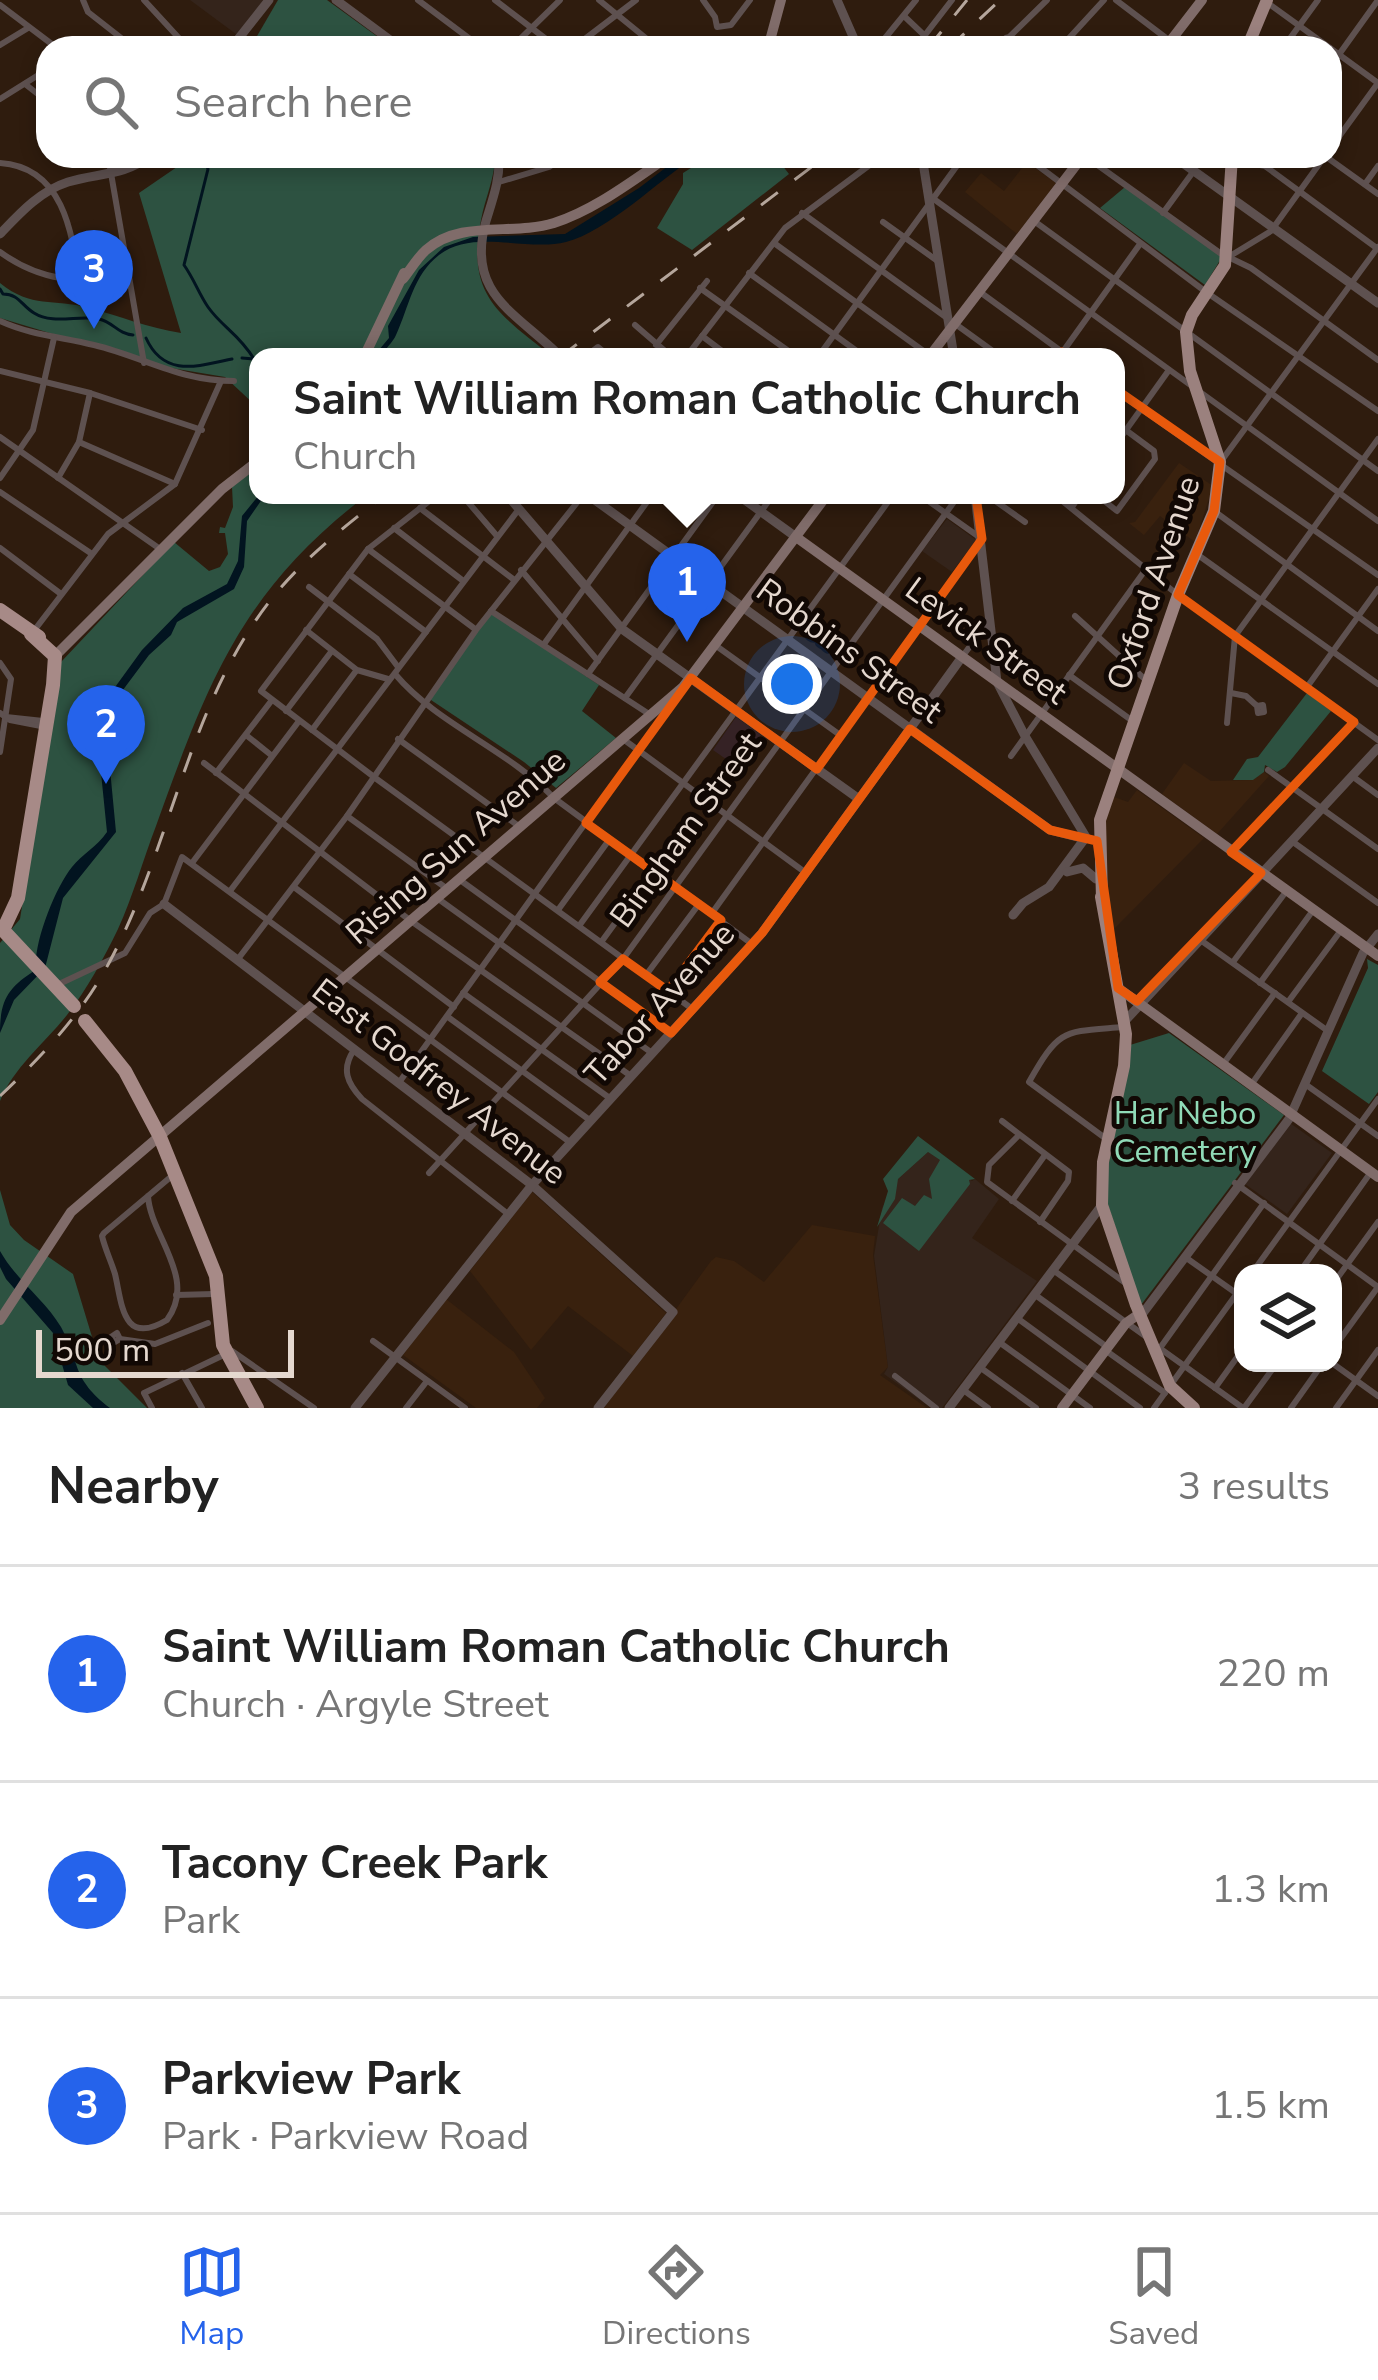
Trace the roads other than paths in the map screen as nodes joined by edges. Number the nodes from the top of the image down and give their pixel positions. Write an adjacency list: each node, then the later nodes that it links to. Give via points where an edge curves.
1 (83, 0): 32 (street)
2 (144, 0): 33 (street)
3 (268, 0): 34 (street)
4 (336, 0): 35 (street)
5 (418, 0): 25 (street)
6 (436, 0): 25 (street)
7 (495, 0): 30 (street)
8 (560, 0): 30 (street)
9 (599, 0): 26 (street)
10 (636, 0): 26 (street)
11 (703, 0): 12 (street, via 717,27 731,25)
12 (750, 0)
13 (781, 0): 41 (main road)
14 (916, 0): 27 (street)
15 (952, 0): 44 (street)
16 (1047, 0): 45 (street)
17 (1104, 0): 46 (street)
18 (1116, 0): 47 (street)
19 (1318, 0): 28 (street)
20 (1378, 0): 53 (street)
21 (1266, 1): 28 (street); 49 (main road)
22 (838, 3): 42 (street)
23 (1194, 3): 48 (main road)
24 (0, 5): 29 (street)
25 (430, 9): 36 (street)
26 (617, 15): 39 (street); 40 (street)
27 (904, 16): 43 (street); 44 (street)
28 (1299, 26): 50 (street); 51 (street)
29 (29, 27): 31 (street); 52 (street)
30 (532, 28): 37 (street); 38 (street)
31 (41, 36)
32 (119, 36)
33 (177, 36)
34 (240, 36)
35 (385, 36)
36 (466, 36)
37 (524, 36)
38 (542, 36)
39 (589, 36)
40 (645, 36)
41 (771, 36)
42 (853, 36)
43 (887, 36)
44 (925, 36)
45 (1010, 36)
46 (1071, 36)
47 (1157, 36)
48 (1173, 36)
49 (1252, 36)
50 (1292, 36)
51 (1313, 36)
52 (0, 44)
53 (1342, 51)
54 (1342, 57): 56 (street)
55 (36, 77): 57 (street)
56 (1378, 83): 60 (street)
57 (25, 84): 58 (street); 59 (street)
58 (36, 93)
59 (0, 99)
60 (1342, 133)
61 (0, 163): 84 (street, via 27,170)
62 (1342, 166): 83 (street)
63 (1378, 166): 83 (street)
64 (111, 168): 80 (street)
65 (124, 168): 80 (street)
66 (499, 168): 81 (street)
67 (546, 168): 81 (street)
68 (650, 168): 94 (main road, via 587,208 531,228)
69 (865, 168): 89 (street)
70 (924, 168): 88 (street)
71 (955, 168): 88 (street)
72 (1042, 168): 82 (street)
73 (1075, 168): 82 (main road)
74 (1101, 168): 90 (street)
75 (1190, 168): 79 (street)
76 (1232, 168): 87 (main road)
77 (1265, 168): 85 (street)
78 (1317, 168): 85 (street)
79 (1194, 171): 87 (street); 90 (street)
80 (112, 174): 84 (street); 106 (street)
81 (499, 182): 94 (street)
82 (1063, 183): 91 (main road); 98 (street)
83 (1365, 184): 86 (street)
84 (51, 189): 95 (street); 108 (street, via 69,220)
85 (1300, 191): 93 (street); 99 (street)
86 (1378, 194)
87 (1231, 198): 93 (street); 102 (main road)
88 (930, 199): 96 (street); 101 (street); 103 (street)
89 (802, 213): 97 (street); 104 (street)
90 (1163, 213): 102 (street)
91 (1034, 221): 101 (main road); 107 (street)
92 (883, 222): 96 (street)
93 (1273, 229): 102 (street); 109 (street)
94 (484, 230): 125 (main road, via 461,226 413,257); 126 (street, via 485,282)
95 (0, 234)
96 (905, 238): 103 (street); 104 (street)
97 (773, 242): 105 (street); 112 (street)
98 (1140, 244): 107 (street); 111 (street)
99 (1378, 248): 109 (street)
100 (0, 252): 108 (street, via 35,272)
101 (1009, 253): 110 (main road); 115 (street)
102 (1227, 256): 111 (main road); 117 (street)
103 (939, 262): 118 (street)
104 (881, 271): 112 (street); 118 (street)
105 (749, 273): 113 (street); 121 (street)
106 (128, 275): 108 (street); 141 (street)
107 (1115, 280): 115 (street); 120 (street)
108 (79, 281)
109 (1350, 286): 114 (street); 117 (street)
110 (980, 292): 118 (main road); 137 (street)
111 (1206, 292): 120 (main road); 139 (street)
112 (858, 304): 121 (street); 133 (street)
113 (725, 305): 122 (street); 124 (street, via 704,284); 130 (street)
114 (1378, 306)
115 (1091, 313): 138 (street); 142 (street)
116 (0, 321): 123 (street)
117 (1324, 321): 139 (street); 140 (street)
118 (951, 324): 134 (main road); 135 (street); 136 (street)
119 (635, 325): 124 (street)
120 (1186, 332): 147 (main road, Oxford Avenue); 149 (street)
121 (834, 335): 131 (street); 132 (street)
122 (702, 336): 128 (street); 129 (street)
123 (54, 338): 141 (street); 146 (street)
124 (656, 345): 127 (street)
125 (369, 348)
126 (551, 348)
127 (660, 348)
128 (693, 348)
129 (718, 348)
130 (785, 348)
131 (825, 348)
132 (852, 348)
133 (918, 348)
134 (936, 348)
135 (953, 348)
136 (987, 348)
137 (1054, 348)
138 (1068, 348)
139 (1300, 355): 149 (street); 152 (street)
140 (1378, 360)
141 (144, 363): 144 (street)
142 (1169, 370): 147 (street); 151 (street)
143 (0, 371): 146 (street)
144 (221, 381): 145 (street); 154 (street)
145 (234, 381)
146 (44, 384): 148 (street); 159 (street, via 34,430)
147 (1196, 388): 153 (street); 161 (main road, Oxford Avenue)
148 (89, 393): 154 (street); 158 (street)
149 (1271, 394): 153 (street); 160 (street)
150 (1125, 398): 151 (street)
151 (1142, 410): 155 (street); 161 (street)
152 (1378, 411)
153 (1247, 427): 161 (street); 168 (street)
154 (202, 430): 166 (street)
155 (1126, 430): 169 (street, via 1156,455)
156 (0, 437): 159 (street)
157 (1378, 439): 160 (street)
158 (79, 442): 165 (street); 166 (street)
159 (19, 452): 164 (street); 165 (street)
160 (1363, 460): 163 (street); 168 (street)
161 (1220, 462): 191 (main road, Oxford Avenue); 198 (street)
162 (249, 466): 204 (main road)
163 (1378, 471)
164 (0, 478)
165 (58, 478): 193 (street)
166 (175, 484): 193 (street)
167 (0, 492): 207 (street)
168 (1339, 493): 194 (street); 198 (street)
169 (1125, 501)
170 (426, 504): 188 (street)
171 (470, 504): 199 (street)
172 (515, 504): 189 (street)
173 (577, 504): 201 (street)
174 (598, 504): 196 (street, Robbins Street)
175 (646, 504): 196 (street)
176 (712, 504): 209 (street)
177 (751, 504): 190 (street, Levick Street)
178 (766, 504): 190 (street)
179 (820, 504): 200 (main road, Rising Sun Avenue)
180 (886, 504): 211 (street)
181 (932, 504): 192 (street)
182 (952, 504): 192 (street, Bingham Street)
183 (976, 504): 202 (street)
184 (1000, 504): 195 (street)
185 (1068, 504): 187 (street)
186 (1074, 504): 187 (street)
187 (1072, 507): 212 (street)
188 (421, 508): 197 (street); 208 (street)
189 (519, 509): 199 (street); 201 (street)
190 (761, 511): 200 (street, Levick Street); 218 (street)
191 (1214, 512): 206 (main road, Oxford Avenue); 210 (street)
192 (946, 514): 202 (street); 225 (street, Bingham Street)
193 (123, 521): 204 (street); 207 (street)
194 (1378, 521)
195 (1025, 522)
196 (630, 526): 209 (street, Robbins Street); 220 (street)
197 (394, 528): 205 (street); 217 (street)
198 (1313, 528): 210 (street); 215 (street)
199 (497, 536): 208 (street)
200 (796, 537): 211 (main road, Levick Street); 228 (main road, Rising Sun Avenue)
201 (544, 539): 213 (street); 220 (street)
202 (982, 539): 234 (street); 235 (street)
203 (0, 548): 222 (street)
204 (160, 549): 250 (main road)
205 (368, 549): 214 (street); 227 (street)
206 (1196, 553): 223 (main road, Oxford Avenue); 224 (street)
207 (92, 554): 222 (street)
208 (483, 555): 216 (street); 217 (street)
209 (674, 558): 218 (street, Robbins Street); 236 (street)
210 (1287, 564): 224 (street); 232 (street)
211 (839, 569): 225 (main road, Levick Street); 244 (street)
212 (1146, 569): 223 (street); 242 (street)
213 (521, 570): 216 (street); 233 (street)
214 (349, 574): 226 (street); 240 (street)
215 (1378, 575)
216 (514, 580): 230 (street)
217 (464, 581): 227 (street)
218 (709, 583): 228 (street, Robbins Street); 249 (street)
219 (309, 586): 226 (street)
220 (585, 588): 233 (street); 236 (street)
221 (1378, 589): 232 (street)
222 (61, 594): 241 (street)
223 (1178, 595): 243 (street); 262 (main road, Oxford Avenue)
224 (1262, 599): 243 (street); 248 (street)
225 (883, 600): 235 (main road, Levick Street); 255 (street, Bingham Street)
226 (328, 602): 237 (street); 256 (street, via 377,639)
227 (445, 606): 238 (street); 240 (street)
228 (743, 608): 244 (street, Robbins Street); 246 (main road, Rising Sun Avenue)
229 (0, 610): 241 (highway)
230 (491, 611): 238 (street); 245 (street)
231 (1075, 616): 242 (street)
232 (1358, 616): 239 (street); 248 (street)
233 (562, 620): 245 (street); 252 (street)
234 (988, 622): 251 (street, Tabor Avenue); 261 (street)
235 (920, 627): 251 (main road, Levick Street); 267 (street)
236 (622, 629): 249 (street); 252 (street)
237 (306, 630): 247 (street); 268 (street, via 261,691)
238 (476, 630): 269 (street)
239 (1378, 631)
240 (426, 632): 256 (street)
241 (31, 634): 250 (highway)
242 (1097, 636): 258 (street); 262 (street)
243 (1235, 637): 264 (street); 265 (street)
244 (788, 640): 255 (street, Robbins Street); 259 (street)
245 (544, 644): 257 (street)
246 (715, 645): 259 (street); 260 (main road, Rising Sun Avenue)
247 (332, 650): 254 (street); 274 (street)
248 (1333, 652): 263 (street); 264 (street)
249 (656, 654): 260 (street); 266 (street)
250 (56, 655): 282 (highway)
251 (962, 657): 261 (main road, Levick Street); 283 (street, Tabor Avenue)
252 (598, 661): 257 (street)
253 (0, 663): 277 (street, via 11,679)
254 (357, 670): 256 (street); 284 (street)
255 (832, 671): 267 (street, Robbins Street); 273 (street, Bingham Street)
256 (394, 674): 269 (street); 293 (street)
257 (588, 674): 266 (street)
258 (1069, 675): 275 (street); 280 (street)
259 (760, 678): 272 (street); 273 (street)
260 (687, 682): 272 (street); 276 (main road, Rising Sun Avenue); 294 (street)
261 (997, 682): 270 (street); 275 (main road, Levick Street); 287 (street)
262 (1149, 683): 280 (main road, Oxford Avenue)
263 (1378, 684)
264 (1307, 688): 279 (street)
265 (1231, 693): 271 (street); 281 (street)
266 (625, 698): 276 (street)
267 (868, 698): 283 (street, Robbins Street); 286 (street)
268 (272, 700): 274 (street); 285 (street)
269 (422, 702): 289 (street); 308 (street, via 527,770)
270 (989, 702)
271 (1257, 706)
272 (736, 710): 290 (street); 304 (street)
273 (804, 710): 286 (street); 290 (street, Bingham Street)
274 (286, 711): 278 (street)
275 (1040, 713): 287 (street); 300 (main road, Levick Street)
276 (650, 714): 288 (main road, Rising Sun Avenue)
277 (3, 715): 282 (street); 292 (street)
278 (299, 721): 284 (street); 295 (street)
279 (1354, 722): 291 (street); 305 (street)
280 (1135, 723): 300 (main road, Oxford Avenue)
281 (1227, 723)
282 (46, 724): 351 (highway, via 23,873)
283 (910, 728): 309 (street, Tabor Avenue); 316 (street, Robbins Street, via 1050,830)
284 (312, 730): 293 (street)
285 (246, 735): 295 (street); 301 (street)
286 (840, 735): 298 (street)
287 (1024, 736): 296 (street); 316 (street)
288 (623, 739): 294 (street); 308 (main road, Rising Sun Avenue)
289 (398, 740): 303 (street); 315 (street)
290 (779, 741): 298 (street); 311 (street, Bingham Street)
291 (1378, 744): 302 (street)
292 (1, 750)
293 (337, 750): 303 (street); 314 (street)
294 (638, 751): 304 (street); 313 (street)
295 (273, 756): 306 (street)
296 (1011, 756)
297 (203, 763): 301 (street)
298 (817, 768): 309 (street); 319 (street)
299 (1268, 770): 305 (street)
300 (1119, 771): 316 (main road, Oxford Avenue); 322 (main road, Levick Street)
301 (216, 773): 306 (street)
302 (1352, 776): 307 (street); 310 (street)
303 (374, 777): 312 (street); 324 (street)
304 (683, 784): 311 (street); 323 (street)
305 (1292, 787): 310 (street); 322 (street)
306 (244, 794): 314 (street); 325 (street)
307 (1378, 795)
308 (554, 798): 313 (street); 315 (main road, Rising Sun Avenue)
309 (860, 799): 328 (street, Tabor Avenue)
310 (1322, 809): 318 (street); 320 (street)
311 (727, 815): 319 (street); 333 (street, Bingham Street)
312 (347, 816): 321 (street); 335 (street)
313 (586, 823): 317 (street); 337 (street)
314 (281, 824): 321 (street); 334 (street)
315 (520, 827): 324 (main road, Rising Sun Avenue)
316 (1091, 834): 327 (street); 327 (street, via 1015,917); 330 (main road)
317 (609, 840): 323 (street); 341 (street)
318 (1291, 841): 329 (street); 338 (street)
319 (764, 842): 328 (street); 343 (street)
320 (1378, 849)
321 (320, 852): 332 (street); 347 (street)
322 (1231, 852): 329 (main road, Levick Street)
323 (631, 856): 326 (street); 348 (street)
324 (485, 858): 331 (main road, Rising Sun Avenue); 337 (street)
325 (192, 863): 334 (street); 339 (street, via 180,856)
326 (652, 871): 333 (street); 353 (street)
327 (1067, 872): 330 (street, via 1083,868)
328 (806, 873): 355 (street, Tabor Avenue)
329 (1261, 873): 336 (main road, Levick Street); 342 (main road, Levick Street); 352 (street)
330 (1097, 876): 367 (main road)
331 (459, 879): 335 (main road, Rising Sun Avenue); 344 (street)
332 (294, 886): 346 (street); 356 (street)
333 (675, 887): 340 (street); 358 (street, Bingham Street)
334 (230, 891): 346 (street)
335 (442, 893): 347 (main road, Rising Sun Avenue); 354 (street)
336 (1285, 893): 342 (main road, Levick Street); 360 (street)
337 (535, 894): 341 (street); 344 (street)
338 (1378, 903)
339 (164, 904): 359 (street, East Godfrey Avenue); 366 (street, via 119,958)
340 (699, 904): 343 (street); 362 (street)
341 (557, 911): 348 (street)
342 (1313, 911): 349 (main road, Levick Street); 357 (main road, Levick Street); 365 (street)
343 (712, 913): 345 (street)
344 (516, 920): 354 (street); 364 (street)
345 (721, 920): 355 (street); 368 (street)
346 (268, 921): 359 (street); 363 (street)
347 (411, 921): 356 (main road, Rising Sun Avenue); 361 (street)
348 (579, 926): 353 (street)
349 (1339, 933): 357 (main road, Levick Street); 372 (street)
350 (1378, 934): 357 (street)
351 (4, 935): 366 (highway)
352 (1199, 939): 360 (street); 375 (street)
353 (601, 942): 358 (street)
354 (500, 944): 361 (street); 371 (street)
355 (752, 944): 376 (street, Tabor Avenue)
356 (378, 950): 363 (main road, Rising Sun Avenue); 374 (street)
357 (1372, 954): 383 (street)
358 (623, 958): 362 (street); 364 (street, Bingham Street)
359 (237, 961): 377 (street, East Godfrey Avenue)
360 (1233, 963): 365 (street)
361 (482, 968): 369 (street); 382 (street)
362 (646, 975): 368 (street)
363 (344, 979): 377 (main road, Rising Sun Avenue); 385 (street)
364 (600, 982): 371 (street, Bingham Street); 384 (street)
365 (1260, 982): 370 (street)
366 (57, 985): 373 (highway)
367 (1118, 988): 375 (main road); 380 (main road)
368 (668, 991): 376 (street)
369 (464, 993): 374 (street); 386 (street)
370 (1275, 993): 372 (street); 389 (street)
371 (580, 1002): 382 (street, Bingham Street); 388 (street)
372 (1288, 1003): 378 (street)
373 (74, 1006)
374 (454, 1007): 379 (street)
375 (1142, 1007): 380 (street); 380 (street); 389 (main road)
376 (693, 1009): 384 (street, Tabor Avenue)
377 (305, 1012): 387 (street, East Godfrey Avenue); 406 (main road, Rising Sun Avenue)
378 (1302, 1013): 383 (street); 394 (street)
379 (447, 1016): 385 (street); 390 (street)
380 (1125, 1020): 407 (main road); 407 (street, via 1068,1032 1029,1082)
381 (85, 1021): 406 (highway)
382 (561, 1024): 386 (street, Bingham Street); 391 (street)
383 (1328, 1031): 393 (street)
384 (671, 1033): 388 (street, Tabor Avenue)
385 (428, 1040): 392 (street); 395 (street)
386 (540, 1048): 390 (street, Bingham Street); 396 (street)
387 (354, 1049): 392 (street, East Godfrey Avenue); 411 (street, via 346,1067 351,1086)
388 (652, 1053): 391 (street, Tabor Avenue)
389 (1223, 1065): 394 (main road)
390 (520, 1070): 395 (street, Bingham Street); 401 (street)
391 (632, 1076): 396 (street, Tabor Avenue)
392 (398, 1084): 403 (street, East Godfrey Avenue)
393 (1305, 1084): 399 (street); 402 (street)
394 (1251, 1085): 399 (main road)
395 (500, 1092): 398 (street, Bingham Street); 408 (street)
396 (610, 1100): 401 (street, Tabor Avenue)
397 (1377, 1102): 402 (street)
398 (482, 1111): 403 (street, Bingham Street); 412 (street)
399 (1290, 1114): 409 (main road); 416 (street)
400 (1002, 1120): 404 (street)
401 (591, 1121): 408 (street, Tabor Avenue)
402 (1360, 1123): 405 (street); 409 (street)
403 (463, 1132): 411 (street, Bingham Street); 417 (street, East Godfrey Avenue)
404 (1019, 1135): 410 (street); 419 (street, via 986,1179)
405 (1378, 1136)
406 (160, 1137): 413 (highway); 447 (main road, Rising Sun Avenue, via 70,1212)
407 (1108, 1140): 423 (main road)
408 (571, 1143): 412 (street, Tabor Avenue)
409 (1342, 1150): 415 (main road); 426 (street)
410 (1046, 1154): 419 (street); 425 (street, via 1069,1181)
411 (440, 1161): 414 (street, Bingham Street); 424 (street)
412 (550, 1165): 417 (street, Tabor Avenue)
413 (176, 1172): 418 (street); 440 (highway)
414 (429, 1173)
415 (1374, 1174): 429 (street)
416 (1237, 1184): 420 (street); 430 (street)
417 (532, 1185): 424 (street, Tabor Avenue); 485 (street, East Godfrey Avenue, via 673,1312)
418 (148, 1196): 421 (street); 422 (street)
419 (1012, 1201): 425 (street)
420 (1264, 1203): 426 (street); 436 (street)
421 (137, 1205): 422 (street); 450 (street, via 103,1236 129,1322)
422 (149, 1208): 442 (street, via 167,1244)
423 (1098, 1209): 428 (street); 437 (main road)
424 (509, 1214): 460 (street, Tabor Avenue)
425 (1040, 1222): 428 (street)
426 (1289, 1222): 429 (street); 431 (street)
427 (1378, 1222): 433 (street)
428 (1071, 1244): 434 (street); 437 (street)
429 (1320, 1244): 432 (street); 433 (street)
430 (1184, 1256): 436 (street); 445 (street)
431 (1259, 1264)
432 (1306, 1264)
433 (1347, 1265): 435 (street); 438 (street)
434 (1053, 1270): 441 (street); 449 (street)
435 (1342, 1272)
436 (1212, 1276): 439 (street); 456 (street)
437 (1128, 1284): 445 (main road)
438 (1378, 1287): 452 (street)
439 (1234, 1292)
440 (219, 1293): 442 (street); 444 (highway)
441 (1034, 1294): 446 (street); 458 (street)
442 (176, 1295): 450 (street)
443 (1234, 1304): 462 (street)
444 (220, 1310): 448 (street); 457 (highway)
445 (1139, 1314): 449 (main road); 456 (main road)
446 (1017, 1318): 455 (street); 464 (street)
447 (0, 1320)
448 (208, 1323): 451 (street); 457 (street)
449 (1126, 1323): 456 (street); 458 (main road)
450 (161, 1324): 451 (street)
451 (167, 1337): 453 (street, via 149,1344)
452 (1342, 1337)
453 (120, 1339)
454 (373, 1341): 460 (street)
455 (999, 1342): 463 (street); 475 (street)
456 (1155, 1344): 462 (street); 474 (main road)
457 (230, 1349): 468 (street); 480 (highway); 481 (street)
458 (1106, 1349): 464 (main road); 474 (street)
459 (1378, 1350): 471 (street)
460 (394, 1356): 470 (street); 482 (street, Tabor Avenue)
461 (1234, 1362): 472 (street)
462 (1185, 1366): 472 (street); 474 (street)
463 (980, 1367): 473 (street); 489 (street)
464 (1089, 1372): 475 (main road); 492 (street)
465 (1269, 1372): 495 (street)
466 (1320, 1372): 496 (street)
467 (1342, 1372): 471 (street)
468 (182, 1373): 478 (street, via 144,1393); 479 (street)
469 (896, 1376): 486 (street)
470 (427, 1381): 477 (street); 483 (street)
471 (1356, 1381): 476 (street); 497 (street)
472 (1215, 1388): 495 (street)
473 (962, 1389): 487 (street); 488 (street)
474 (1167, 1390): 493 (street); 494 (main road)
475 (1072, 1395): 490 (main road); 491 (street)
476 (1378, 1396)
477 (453, 1404): 484 (street)
478 (152, 1408)
479 (202, 1408)
480 (256, 1408)
481 (314, 1408)
482 (355, 1408)
483 (406, 1408)
484 (465, 1408)
485 (598, 1408)
486 (936, 1408)
487 (949, 1408)
488 (988, 1408)
489 (1036, 1408)
490 (1063, 1408)
491 (1090, 1408)
492 (1140, 1408)
493 (1154, 1408)
494 (1194, 1408)
495 (1243, 1408)
496 (1291, 1408)
497 (1336, 1408)

